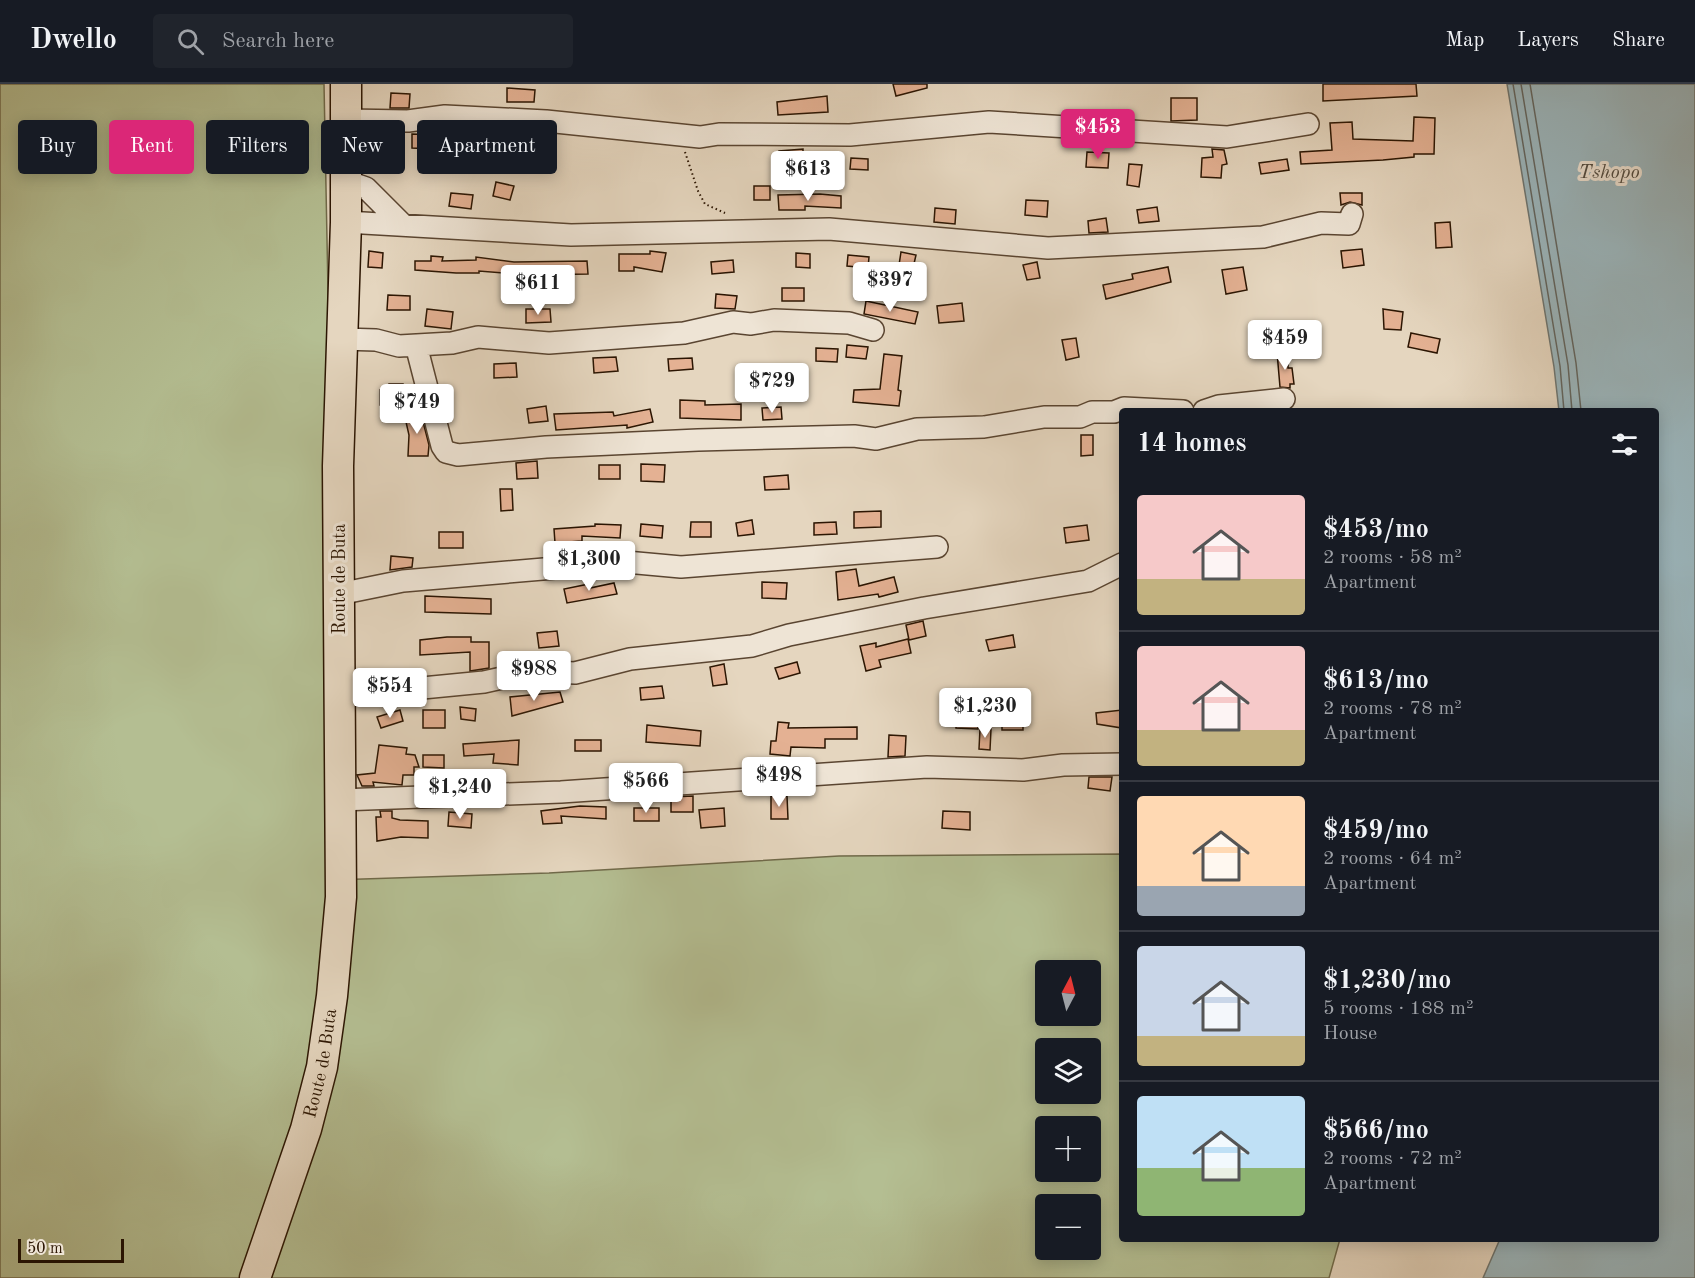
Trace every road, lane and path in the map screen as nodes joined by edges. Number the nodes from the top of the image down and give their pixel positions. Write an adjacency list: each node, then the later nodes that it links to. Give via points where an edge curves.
1 (346, 84): 2 (highway, Route de Buta)
2 (346, 120)
3 (405, 121): 5 (street, via 444,116)
4 (1308, 124): 5 (street, via 1227,137 989,122 850,135 739,133 700,137)
5 (663, 132): 11 (path, via 684,151 705,204 730,217)
6 (346, 174): 7 (highway, Route de Buta)
7 (346, 181): 9 (highway, Route de Buta); 10 (street, via 366,188)
8 (1352, 214): 11 (street, via 1349,224 1321,223 1263,237 1061,248 829,229)
9 (346, 222): 10 (street); 13 (highway, Route de Buta)
10 (403, 225): 11 (street, via 571,235)
11 (730, 231)
12 (873, 330): 14 (street, via 849,323 733,322 684,333 549,343 478,337)
13 (342, 339): 14 (street); 20 (highway, Route de Buta)
14 (416, 345): 17 (street, via 442,446 446,452 458,454 698,440 854,436 876,439 917,429 984,427)
15 (1284, 399): 16 (street)
16 (1213, 408)
17 (1119, 410)
18 (937, 547): 20 (street, via 681,567 626,562 403,581)
19 (1119, 566): 21 (street, via 1088,581 924,608 752,646 630,659 576,673 533,671 484,682)
20 (339, 594): 21 (highway, Route de Buta)
21 (340, 696): 23 (highway, Route de Buta)
22 (1119, 764): 23 (street, via 1063,765 1023,771 918,768 561,792)
23 (340, 800): 24 (highway, Route de Buta, via 341,897 322,1067 306,1129)
24 (255, 1278)

